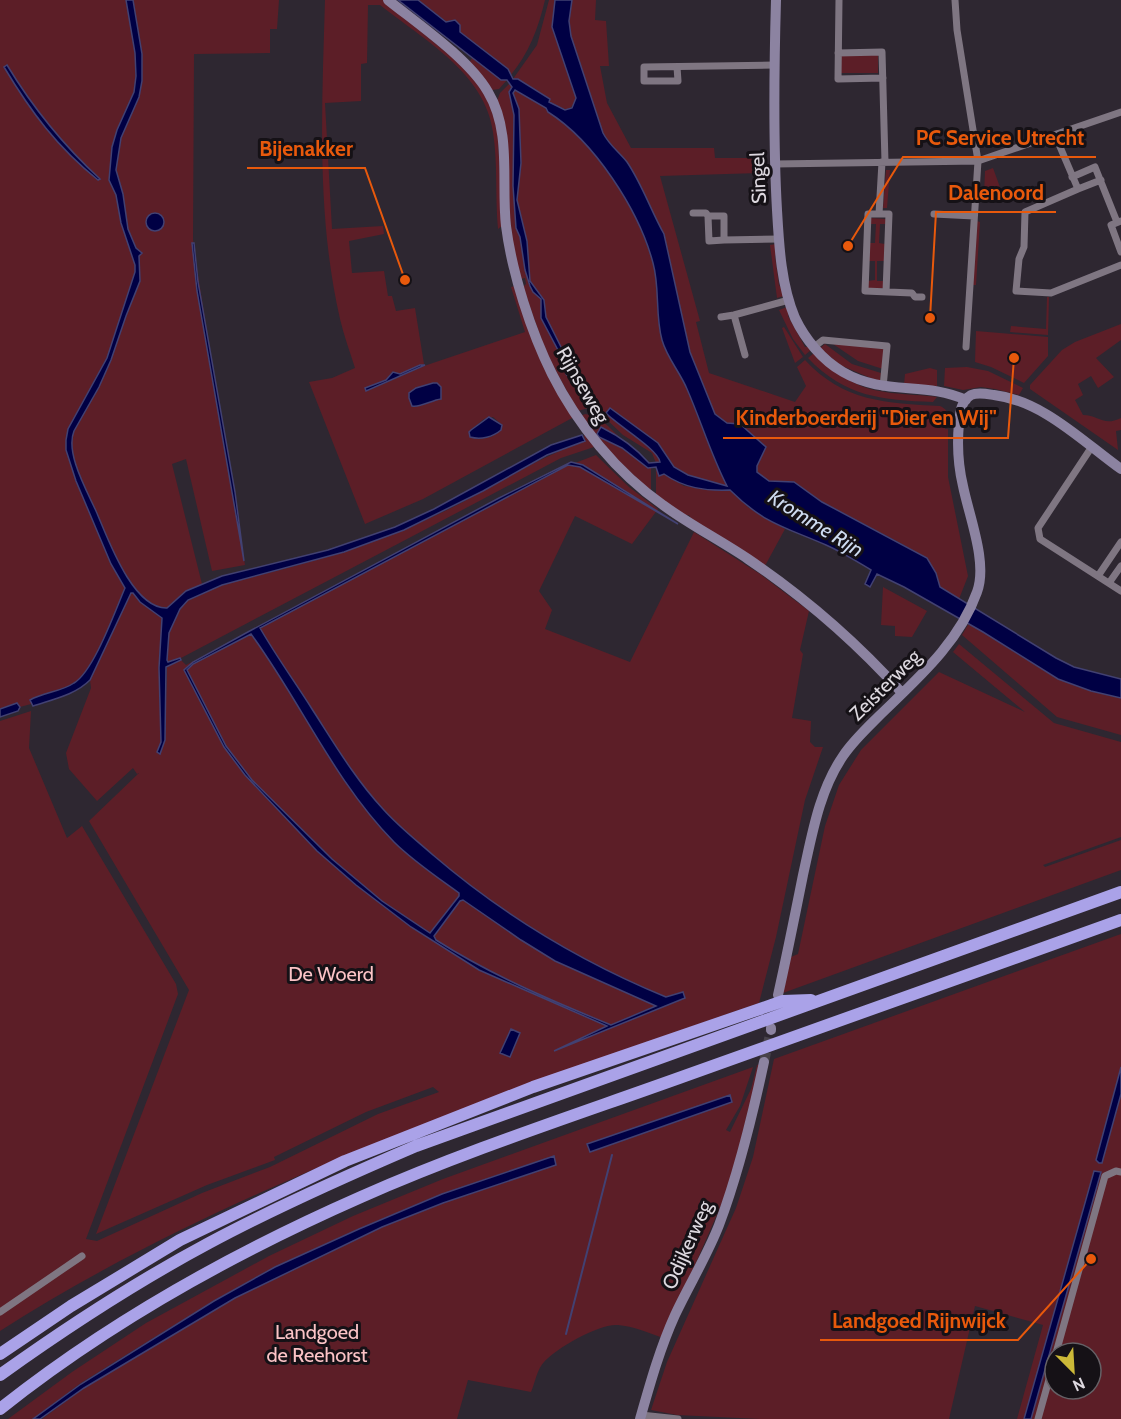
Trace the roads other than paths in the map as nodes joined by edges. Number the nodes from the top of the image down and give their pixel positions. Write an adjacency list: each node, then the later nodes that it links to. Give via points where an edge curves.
1 (388, 0): 44 (street, Rijnseweg, via 471,70 491,97 503,136 506,225 518,281 549,366 590,433 652,498 778,581 861,649)
2 (776, 0): 6 (street, Singel)
3 (839, 0): 5 (street)
4 (955, 0): 11 (street)
5 (838, 53): 8 (street, via 838,79); 8 (street, via 882,52)
6 (774, 66): 7 (street); 13 (street, Singel)
7 (677, 67): 7 (street, via 644,67 644,81 678,81)
8 (882, 78): 12 (street)
9 (1121, 112): 10 (street)
10 (1055, 135): 11 (street); 14 (street)
11 (978, 161): 12 (street); 21 (street)
12 (884, 162): 13 (street); 18 (street)
13 (775, 164): 23 (street, Singel)
14 (1072, 177): 15 (street, via 1095,167); 16 (street)
15 (1101, 180): 16 (street); 22 (street)
16 (1078, 189): 26 (street, via 1026,212 1016,291 1049,294)
17 (693, 213): 20 (street)
18 (879, 214): 27 (street, via 889,214); 27 (street, via 868,214 865,291)
19 (934, 214): 21 (street)
20 (708, 216): 24 (street, via 724,216); 24 (street, via 709,241)
21 (974, 216): 33 (street)
22 (1119, 221): 25 (street, via 1111,225)
23 (779, 239): 24 (street); 29 (street, Singel)
24 (724, 240)
25 (1121, 252)
26 (1121, 265)
27 (886, 292): 28 (street)
28 (922, 297)
29 (789, 300): 30 (street); 32 (street, Singel, via 798,324)
30 (734, 315): 31 (street); 34 (street)
31 (721, 317)
32 (814, 347): 35 (street, Singel, via 844,373); 35 (street, via 823,340 887,346)
33 (966, 347)
34 (746, 355)
35 (883, 387): 36 (street, Singel, via 946,392)
36 (966, 400): 37 (street, Singel, via 984,393 1028,404); 44 (street, Zeisterweg, via 960,412 957,438 981,573 978,590 940,655)
37 (1091, 447): 38 (street, Singel); 41 (street, via 1038,528 1040,539)
38 (1121, 469)
39 (1121, 542): 41 (street)
40 (1121, 566): 42 (street)
41 (1098, 576): 42 (street)
42 (1109, 583): 43 (street)
43 (1121, 591)
44 (902, 693): 47 (street, Zeisterweg, via 850,746 823,794 811,836)
45 (1121, 892): 48 (highway)
46 (1121, 920): 57 (highway, via 546,1125 361,1197 234,1259 159,1301)
47 (781, 998): 48 (highway); 54 (highway, via 763,1008 533,1087 345,1161 180,1240)
48 (821, 999): 55 (highway, via 416,1146 324,1186 154,1274)
49 (764, 1062): 58 (street, Odijkerweg, via 748,1139 722,1216 674,1318)
50 (1121, 1172): 53 (street, via 1105,1176)
51 (82, 1256): 52 (street)
52 (0, 1312)
53 (1059, 1341)
54 (0, 1354)
55 (0, 1375)
56 (1043, 1401): 60 (street)
57 (0, 1409)
58 (641, 1417): 59 (street)
59 (678, 1419)
60 (1038, 1419)

